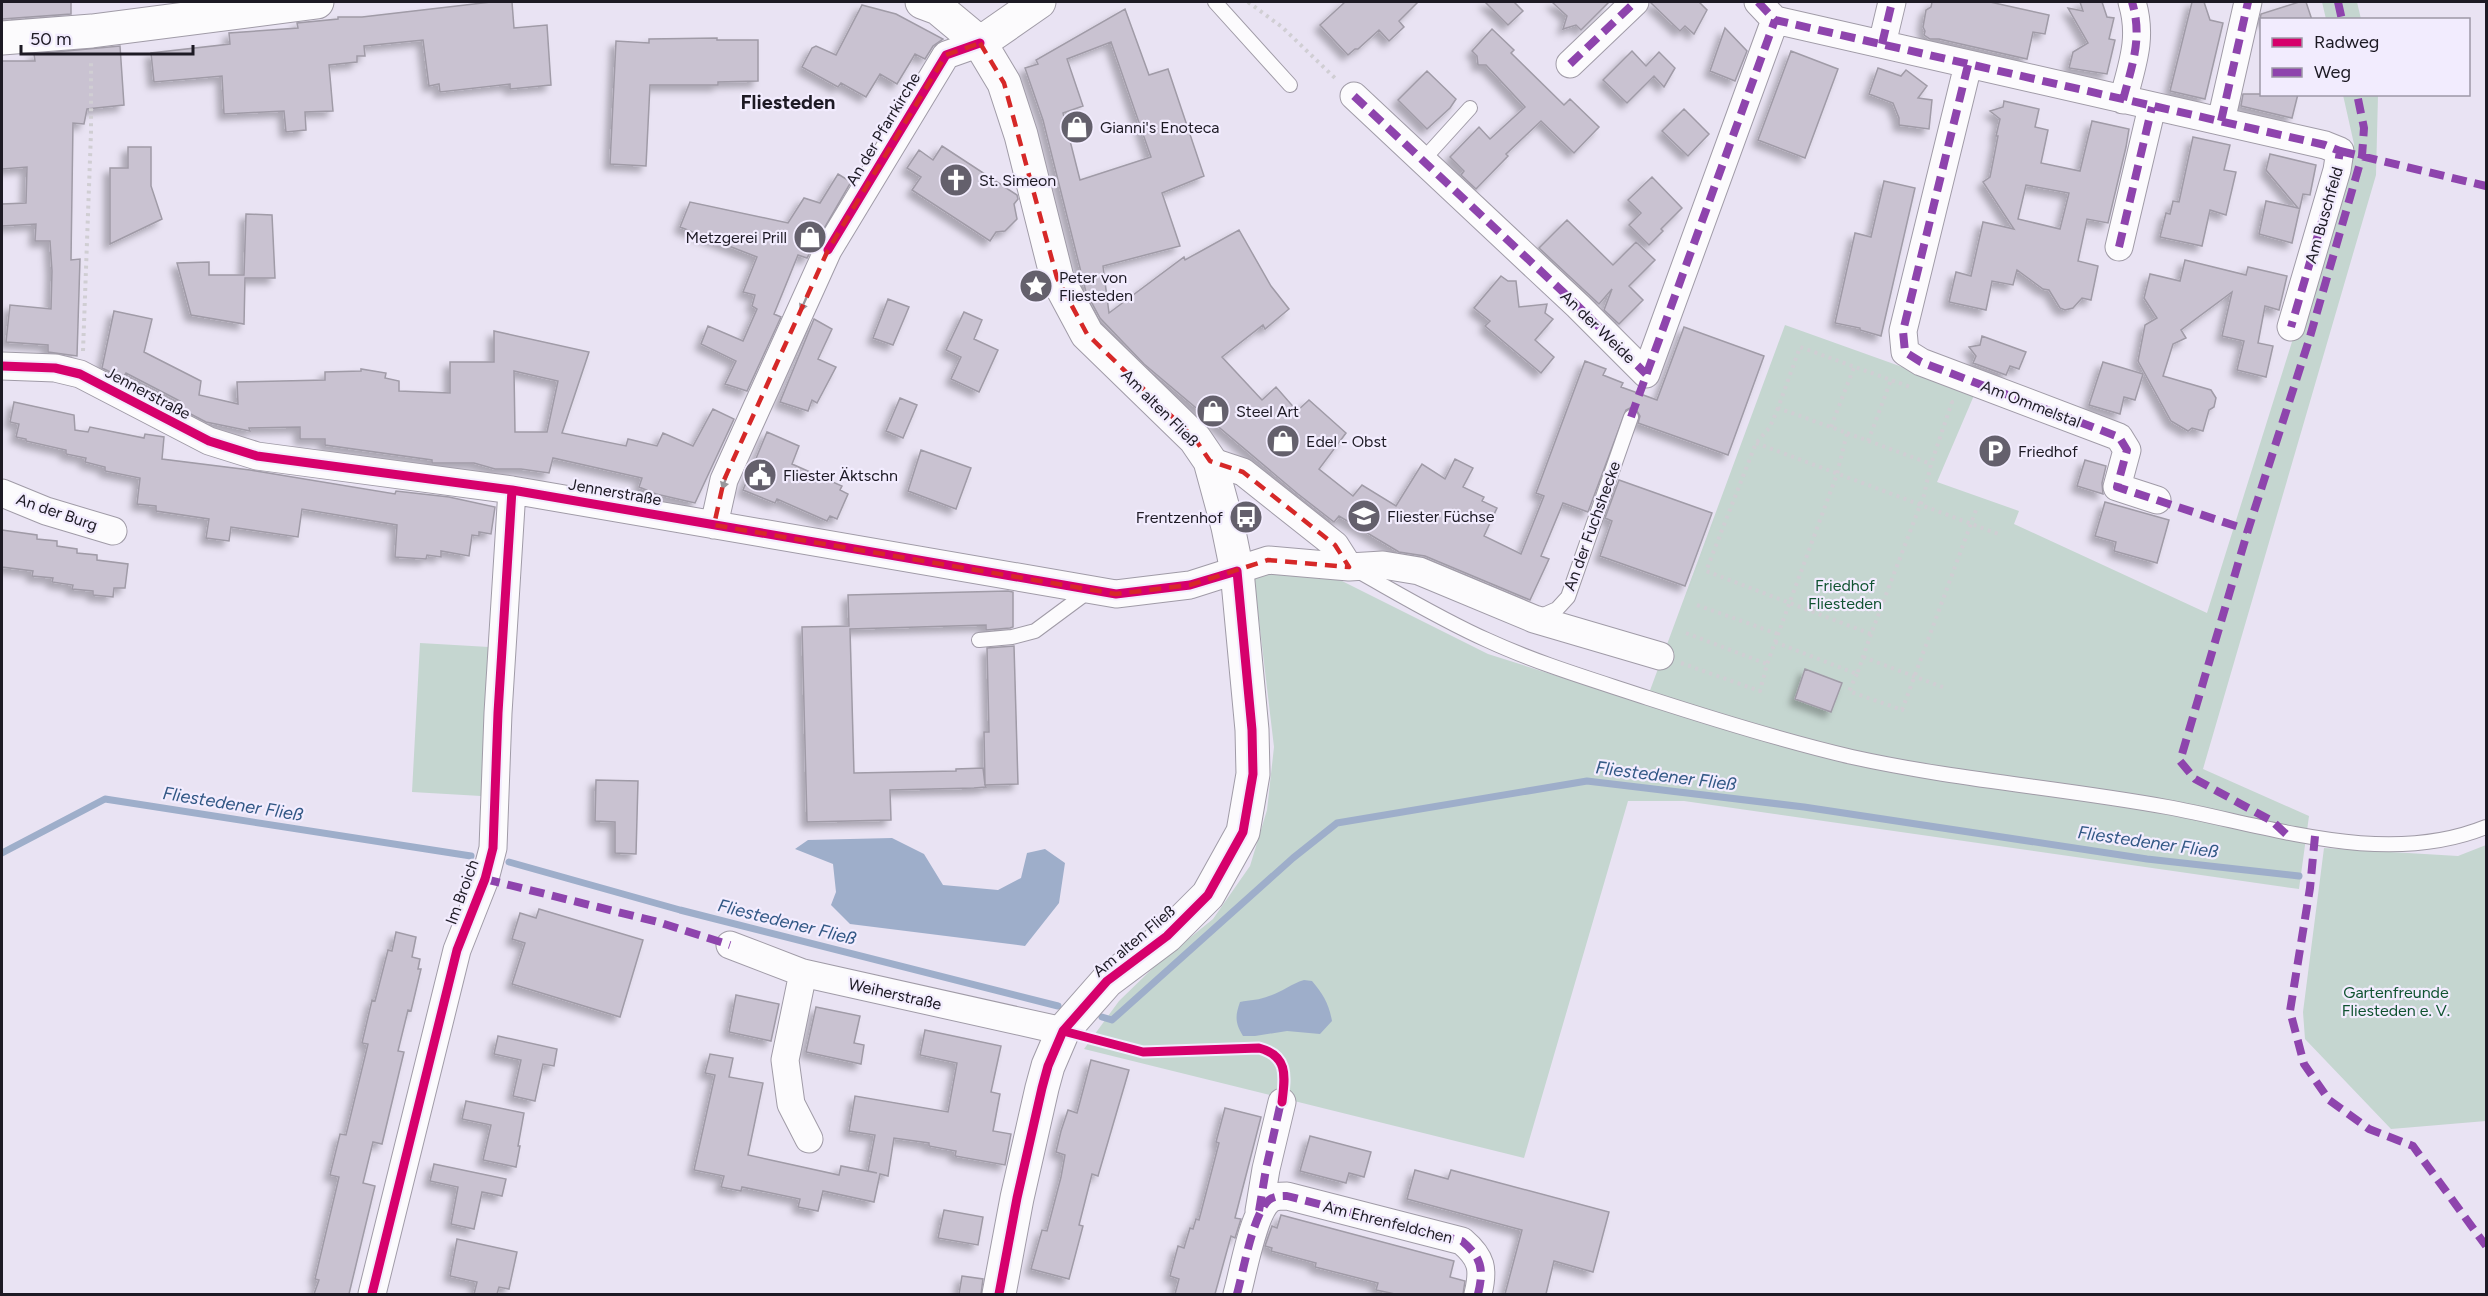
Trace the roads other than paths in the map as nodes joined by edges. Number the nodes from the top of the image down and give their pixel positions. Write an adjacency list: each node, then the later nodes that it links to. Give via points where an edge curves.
1 (317, 2): 9 (main road)
2 (922, 2): 12 (main road, Am alten Fließ, via 938,8)
3 (1039, 2): 12 (main road)
4 (1215, 2): 16 (lane)
5 (1635, 2): 14 (street)
6 (1892, 2): 13 (street)
7 (2132, 2): 18 (street, via 2138,22 2136,46)
8 (2248, 2): 21 (street)
9 (155, 11): 11 (main road, via 92,31)
10 (1767, 11): 13 (street, Am Buschfeld); 22 (street, An der Weide, via 1646,374)
11 (2, 38)
12 (980, 43): 27 (main road, Am alten Fließ, via 1004,83 1057,279 1087,334 1195,439); 31 (street, An der Pfarrkirche, one-way to 31, via 946,55 828,250 724,480)
13 (1882, 44): 15 (street, Am Buschfeld)
14 (1570, 64)
15 (1968, 65): 18 (street, Am Buschfeld); 30 (street, Am Ommelstal, via 1903,331 1905,352 1921,362 2119,437 2127,450 2117,487)
16 (1290, 85)
17 (1354, 96): 22 (street, An der Weide)
18 (2123, 100): 19 (street, Am Buschfeld)
19 (2152, 107): 21 (street, Am Buschfeld); 23 (street)
20 (1470, 108): 22 (lane)
21 (2221, 121): 24 (street, Am Buschfeld, via 2340,151)
22 (1422, 161)
23 (2119, 247)
24 (2291, 327)
25 (2, 366): 28 (street, Jennerstraße, via 56,368 80,374 209,441 257,456)
26 (1631, 417): 36 (lane, An der Fuchshecke, via 1568,597 1557,609)
27 (1210, 461): 33 (street, via 1243,472 1335,545); 34 (main road, Am alten Fließ)
28 (512, 490): 31 (street, Jennerstraße); 46 (street, Im Broich, via 493,848 457,950)
29 (2, 493): 32 (street, An der Burg)
30 (2157, 500)
31 (714, 525): 35 (street, Jennerstraße)
32 (113, 531)
33 (1349, 567): 34 (street, via 1268,560); 36 (street, via 1383,565 1419,570); 39 (lane, via 1487,640 1564,670 1735,727 1854,757 2168,807 2286,834 2369,844 2429,843)
34 (1237, 571): 35 (street, Jennerstraße, via 1190,585 1116,594); 42 (main road, Am alten Fließ, via 1252,730 1253,774 1244,832 1208,896 1167,936 1107,981)
35 (1091, 590): 37 (lane, via 1035,631)
36 (1534, 619): 38 (street)
37 (980, 640)
38 (1660, 656)
39 (2487, 827)
40 (730, 945): 41 (street, Weiherstraße)
41 (803, 974): 42 (street, Weiherstraße); 44 (street, via 785,1060 791,1104)
42 (1063, 1031): 47 (main road, Am alten Fließ, via 1042,1088)
43 (1282, 1102): 45 (street)
44 (809, 1139)
45 (1259, 1211): 48 (street); 49 (street, Am Ehrenfeldchen, via 1269,1199 1287,1196 1462,1241 1475,1252 1482,1267)
46 (372, 1294)
47 (999, 1294)
48 (1237, 1294)
49 (1478, 1294)

